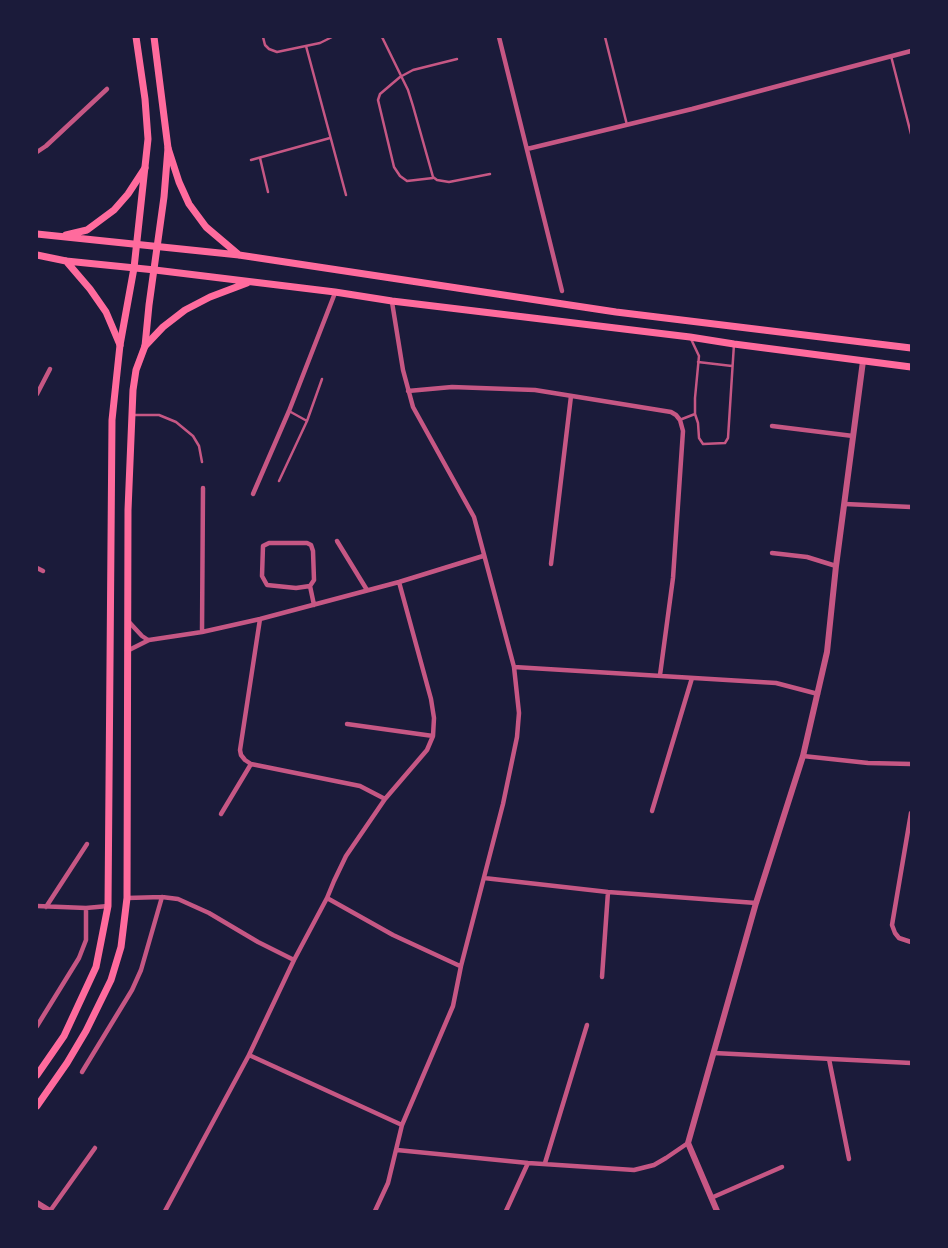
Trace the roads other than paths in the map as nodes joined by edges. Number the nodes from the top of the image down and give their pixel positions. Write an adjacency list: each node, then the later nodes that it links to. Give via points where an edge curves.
1 (136, 37): 22 (main road, via 148,139)
2 (154, 37): 17 (main road)
3 (263, 37): 8 (lane, via 265,45 277,52)
4 (332, 37): 8 (lane)
5 (382, 37): 12 (lane)
6 (499, 37): 18 (street)
7 (605, 37): 14 (lane)
8 (306, 46): 16 (lane)
9 (911, 51): 10 (street)
10 (891, 56): 14 (street); 15 (lane)
11 (457, 59): 12 (lane)
12 (400, 77): 24 (lane, via 414,106); 24 (lane, via 378,100 394,167 407,181)
13 (107, 89): 19 (street)
14 (627, 125): 18 (street)
15 (911, 134)
16 (330, 138): 20 (lane); 26 (lane)
17 (168, 148): 30 (main road); 31 (main road, via 189,204 206,227)
18 (527, 149): 37 (street)
19 (37, 152)
20 (260, 158): 21 (lane); 25 (lane)
21 (251, 160)
22 (145, 167): 28 (main road, via 128,194 99,222 87,230); 29 (main road)
23 (490, 174): 24 (lane, via 449,182)
24 (433, 177)
25 (268, 192)
26 (345, 195)
27 (37, 234): 28 (main road)
28 (58, 236): 29 (main road)
29 (137, 245): 30 (main road); 34 (main road)
30 (158, 246): 31 (main road); 35 (main road)
31 (239, 255): 44 (main road, via 616,312)
32 (37, 256): 33 (main road)
33 (66, 261): 34 (main road); 42 (main road, via 106,312)
34 (134, 268): 35 (main road); 42 (main road)
35 (155, 270): 36 (main road); 43 (main road)
36 (251, 282): 38 (main road); 43 (main road, via 185,310)
37 (562, 291)
38 (335, 292): 39 (main road); 54 (street)
39 (392, 301): 40 (main road); 51 (street)
40 (690, 337): 41 (main road); 46 (lane)
41 (734, 344): 45 (main road); 47 (lane)
42 (120, 345): 104 (main road, via 111,433)
43 (145, 346): 56 (main road, via 136,370)
44 (911, 348)
45 (863, 361): 48 (main road); 60 (street)
46 (698, 362): 47 (lane); 55 (lane)
47 (732, 366): 55 (lane, via 727,441 701,443)
48 (911, 367)
49 (50, 369): 52 (street)
50 (322, 379): 58 (lane)
51 (408, 391): 53 (street, via 452,387); 69 (street, via 474,517)
52 (37, 394)
53 (572, 396): 57 (street, via 671,412); 70 (street)
54 (289, 411): 58 (lane); 64 (street)
55 (695, 414): 57 (lane)
56 (132, 415): 61 (lane, via 159,415 176,422 193,436); 79 (main road)
57 (680, 420): 84 (street, via 673,578)
58 (307, 421): 62 (lane)
59 (772, 426): 60 (street)
60 (853, 436): 65 (street)
61 (202, 462)
62 (279, 481)
63 (203, 488): 80 (street)
64 (253, 494)
65 (845, 503): 66 (street); 71 (street)
66 (911, 507)
67 (337, 541): 76 (street)
68 (772, 553): 71 (street)
69 (483, 556): 74 (street); 83 (street)
70 (551, 564)
71 (836, 566): 86 (street)
72 (37, 568): 73 (street)
73 (43, 571)
74 (399, 582): 76 (street); 88 (street, via 431,699)
75 (310, 586): 75 (street, via 267,585 262,576 263,546 311,545 314,580); 77 (street)
76 (366, 590): 77 (street)
77 (314, 605): 78 (street)
78 (260, 620): 80 (street); 90 (street, via 240,750)
79 (128, 621): 81 (street); 82 (main road)
80 (202, 632): 81 (street)
81 (149, 640): 82 (street)
82 (128, 651): 100 (main road)
83 (514, 667): 84 (street); 97 (street, via 517,737)
84 (660, 675): 85 (street)
85 (692, 678): 86 (street, via 776,683); 93 (street)
86 (818, 694): 89 (street)
87 (347, 724): 88 (street)
88 (433, 736): 92 (street, via 427,750)
89 (803, 756): 91 (street); 102 (street)
90 (251, 764): 92 (street, via 360,786); 95 (street)
91 (911, 764)
92 (385, 799): 101 (street, via 346,856)
93 (652, 811)
94 (911, 813): 107 (street, via 892,925 899,937)
95 (221, 814)
96 (87, 844): 105 (street)
97 (484, 878): 98 (street); 109 (street)
98 (608, 892): 102 (street); 110 (street)
99 (162, 897): 100 (street); 108 (street, via 209,913); 117 (street, via 132,990)
100 (127, 898): 119 (main road, via 111,981 86,1031)
101 (327, 898): 108 (street); 109 (street)
102 (756, 903): 113 (street)
103 (37, 906): 105 (street)
104 (108, 906): 106 (street); 118 (main road, via 96,967 64,1036)
105 (46, 907): 106 (street)
106 (86, 908): 111 (street, via 86,940 79,958)
107 (911, 942)
108 (294, 960): 114 (street)
109 (461, 967): 120 (street, via 453,1006)
110 (602, 977)
111 (37, 1026)
112 (587, 1026): 126 (street)
113 (714, 1053): 115 (street); 121 (street)
114 (249, 1055): 120 (street); 131 (street)
115 (829, 1059): 116 (street); 124 (street)
116 (911, 1063)
117 (82, 1072)
118 (37, 1075)
119 (37, 1106)
120 (402, 1125): 123 (street)
121 (688, 1143): 126 (street, via 654,1164 634,1170); 128 (street)
122 (95, 1148): 130 (street)
123 (397, 1150): 125 (street); 132 (street)
124 (849, 1159)
125 (528, 1163): 126 (street); 133 (street)
126 (545, 1163)
127 (782, 1167): 128 (street)
128 (711, 1198): 134 (street)
129 (37, 1203): 130 (street)
130 (50, 1211)
131 (165, 1211)
132 (375, 1211)
133 (506, 1211)
134 (717, 1211)

